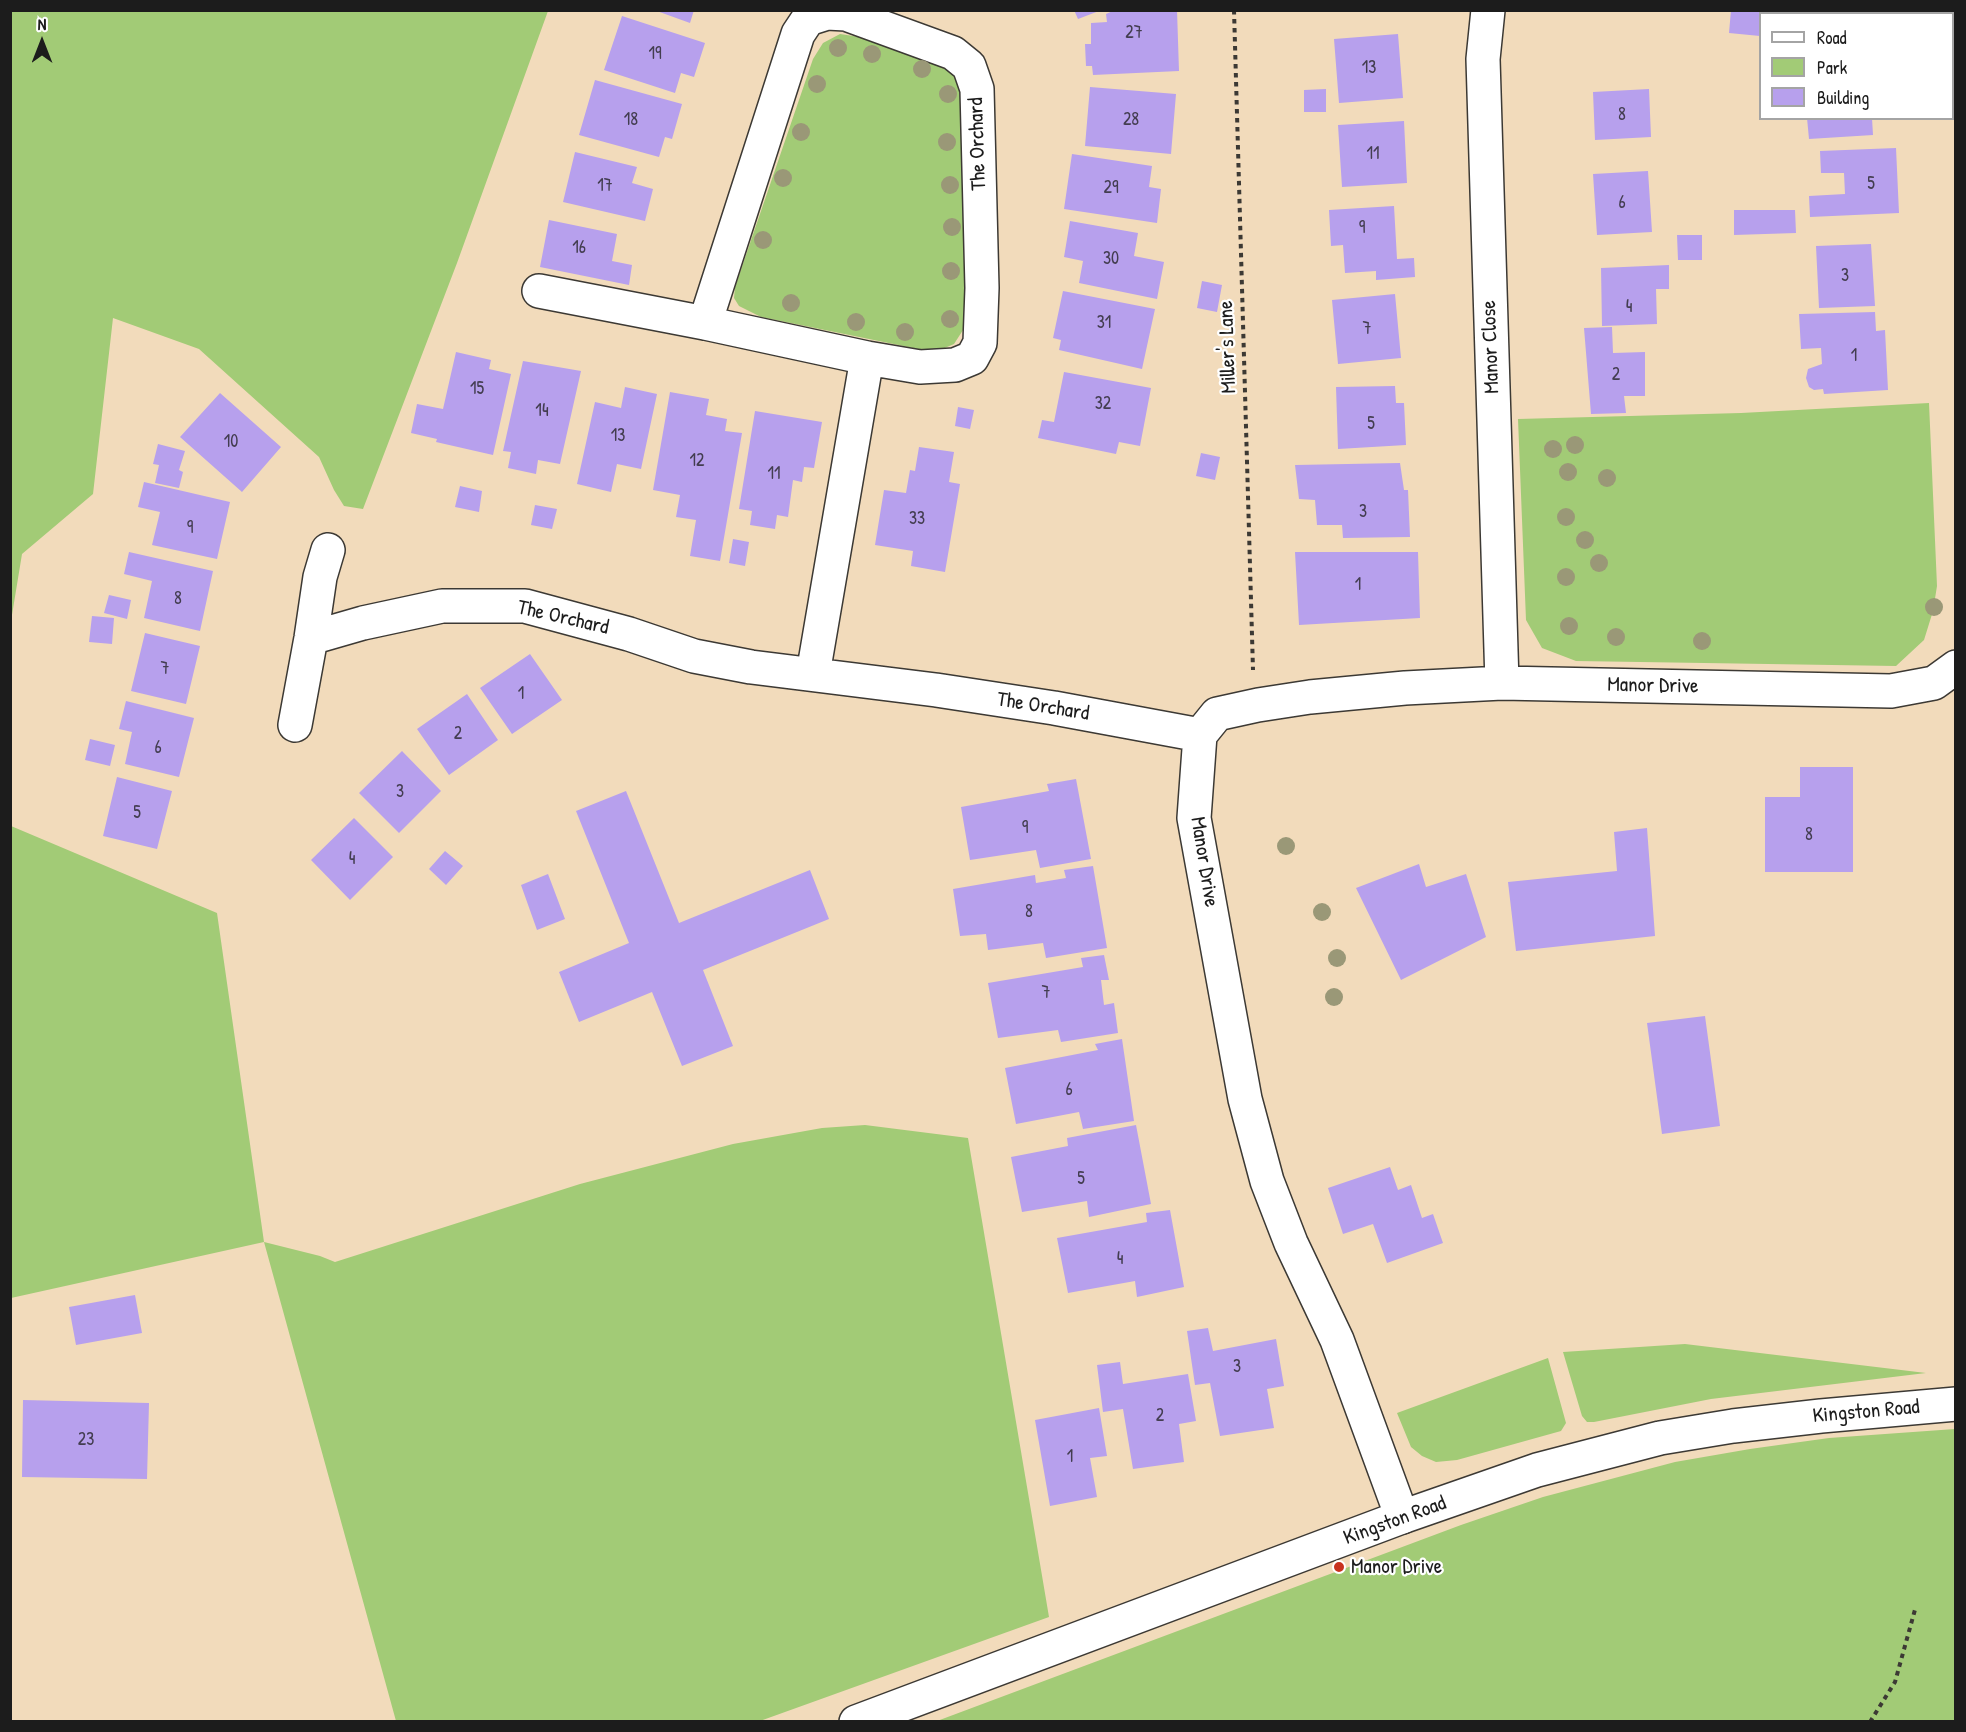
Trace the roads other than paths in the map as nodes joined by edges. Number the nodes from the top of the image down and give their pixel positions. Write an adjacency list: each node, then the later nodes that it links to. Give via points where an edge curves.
1 (1488, 10): 9 (street, Manor Close, via 1483,59)
2 (539, 291): 3 (street, The Orchard)
3 (705, 323): 4 (street, The Orchard); 4 (street, The Orchard, via 798,34 808,19 827,13 846,14 953,53 969,66 977,89 980,343 972,358 955,365 920,367)
4 (867, 358): 8 (street)
5 (328, 550): 6 (street)
6 (311, 638): 8 (street, The Orchard, via 442,606 525,606 694,656); 10 (street)
7 (1956, 667): 9 (street, Manor Drive, via 1934,683 1891,691)
8 (813, 674): 11 (street, The Orchard, via 1054,708)
9 (1502, 683): 11 (street, Manor Drive, via 1310,696 1217,714)
10 (295, 725)
11 (1200, 735): 13 (street, Manor Drive, via 1194,818 1245,1099 1267,1181 1337,1340)
12 (1956, 1404): 13 (street, Kingston Road, via 1810,1417 1660,1438 1537,1470)
13 (1402, 1517): 14 (street, Kingston Road)
14 (856, 1722)

